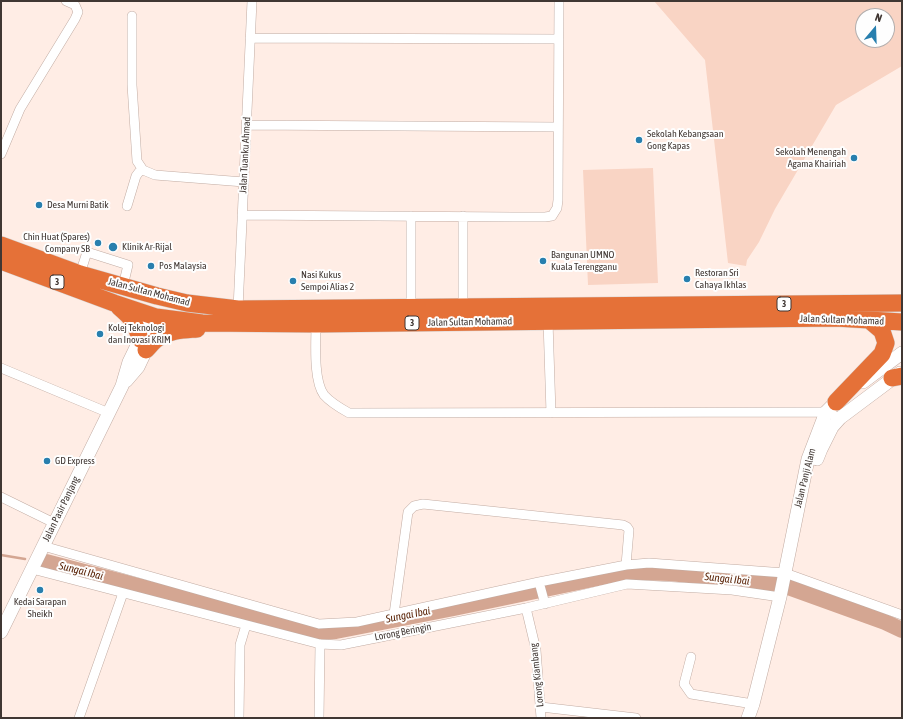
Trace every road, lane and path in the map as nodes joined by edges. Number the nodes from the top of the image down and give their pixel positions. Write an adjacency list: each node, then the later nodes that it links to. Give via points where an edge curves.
1 (66, 1): 9 (street, via 75,5 78,12 20,109)
2 (252, 1): 5 (street, Jalan Tuanku Ahmad)
3 (559, 1): 6 (street)
4 (132, 16): 10 (street, via 132,85 137,161)
5 (250, 38): 6 (street); 7 (street, Jalan Tuanku Ahmad)
6 (558, 39): 8 (street)
7 (246, 125): 8 (street); 11 (street, Jalan Tuanku Ahmad)
8 (558, 127): 15 (street, via 558,200 552,216)
9 (1, 154)
10 (143, 170): 11 (street, via 154,175); 12 (street, via 136,176)
11 (244, 182): 13 (street, Jalan Tuanku Ahmad)
12 (127, 206)
13 (242, 215): 14 (street); 25 (street, Jalan Tuanku Ahmad)
14 (411, 216): 15 (street); 24 (street)
15 (463, 216): 23 (street)
16 (1, 245): 18 (highway, Jalan Sultan Mohamad / 3)
17 (1, 261): 20 (highway, Jalan Sultan Mohamad / 3)
18 (80, 274): 25 (highway, Jalan Sultan Mohamad / 3, via 186,303); 26 (highway, via 149,305)
19 (902, 293): 22 (highway)
20 (114, 303): 26 (highway, Jalan Sultan Mohamad / 3); 32 (highway, via 130,316)
21 (902, 303): 22 (highway, Jalan Sultan Mohamad / 3)
22 (822, 304): 23 (highway, Jalan Sultan Mohamad / 3)
23 (463, 307): 24 (highway, Jalan Sultan Mohamad / 3)
24 (411, 308): 25 (highway, Jalan Sultan Mohamad / 3)
25 (238, 309): 26 (highway, via 168,310)
26 (156, 317): 30 (highway, Jalan Sultan Mohamad / 3, via 202,323); 32 (main road, Jalan Pasir Panjang, via 157,328)
27 (870, 320): 28 (highway, Jalan Sultan Mohamad / 3, via 836,318); 29 (highway, Jalan Sultan Mohamad / 3); 36 (highway, via 882,331 886,343 882,354)
28 (548, 321): 31 (highway, Jalan Sultan Mohamad / 3); 38 (street)
29 (902, 322)
30 (259, 324): 31 (highway, Jalan Sultan Mohamad / 3); 32 (highway, via 173,332)
31 (316, 324): 38 (street, via 318,384 335,405 349,413)
32 (143, 345): 37 (main road, Jalan Pasir Panjang, via 138,367 122,386)
33 (902, 353): 36 (main road)
34 (1, 368): 37 (street)
35 (899, 375): 36 (main road)
36 (834, 411): 38 (street); 44 (main road, Jalan Panji Alam, via 808,459)
37 (109, 413): 40 (main road, Jalan Pasir Panjang)
38 (551, 413)
39 (1, 497): 40 (street)
40 (54, 523): 41 (main road, Jalan Pasir Panjang)
41 (43, 546): 43 (main road, Jalan Pasir Panjang); 50 (street, via 319,624 357,622)
42 (626, 565): 44 (street, via 649,563); 45 (street); 50 (street, via 629,530 623,525 423,504 414,506 408,512)
43 (32, 569): 46 (street, Lorong Beringin); 53 (main road, Jalan Pasir Panjang)
44 (785, 573): 47 (main road, Jalan Panji Alam); 51 (street)
45 (539, 584): 48 (street); 50 (street)
46 (123, 593): 52 (street, Lorong Beringin); 58 (street)
47 (780, 597): 48 (street, Lorong Beringin, via 732,590 627,584); 56 (main road, Jalan Panji Alam)
48 (544, 600): 49 (street, Lorong Beringin)
49 (526, 608): 54 (street, Lorong Beringin, via 341,645); 57 (street, Lorong Kiambang, via 536,650)
50 (394, 614)
51 (902, 615)
52 (246, 625): 54 (street, Lorong Beringin); 59 (street, via 240,645)
53 (1, 632)
54 (320, 644): 60 (street)
55 (691, 657): 56 (street, via 684,684 691,694)
56 (753, 704): 63 (main road, Jalan Panji Alam)
57 (541, 707): 61 (street, Lorong Kiambang); 62 (street)
58 (79, 718)
59 (239, 718)
60 (319, 718)
61 (541, 718)
62 (636, 718)
63 (748, 718)

